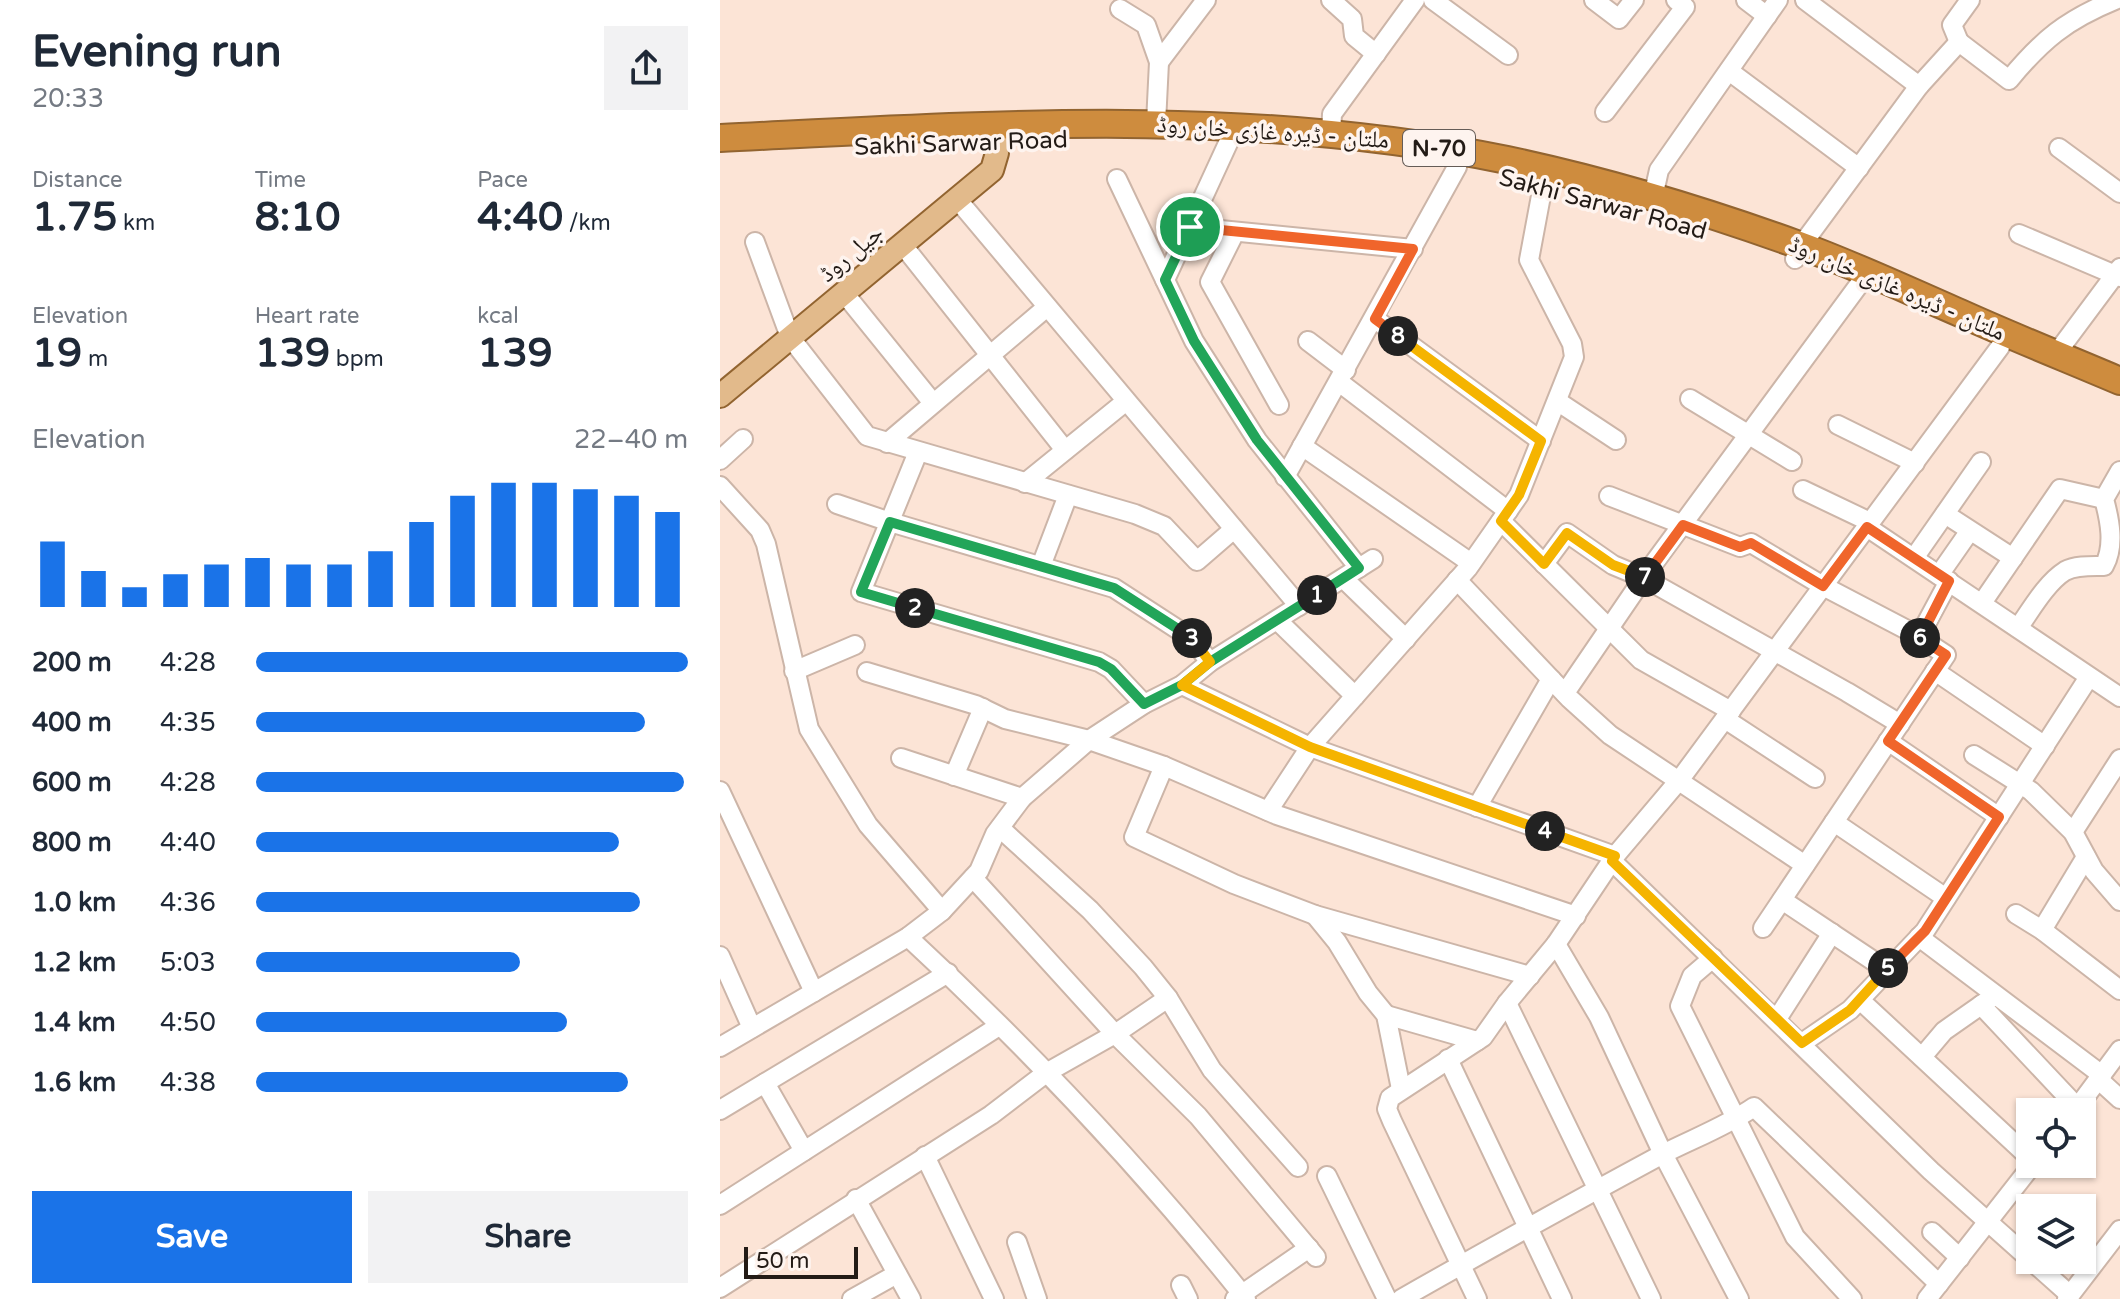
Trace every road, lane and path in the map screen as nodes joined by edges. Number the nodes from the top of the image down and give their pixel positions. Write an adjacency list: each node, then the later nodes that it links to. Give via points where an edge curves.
1 (1206, 0): 17 (street)
2 (1331, 0): 15 (street, via 1352,19 1354,36)
3 (1415, 0): 15 (street)
4 (1433, 0): 16 (street)
5 (1594, 0): 6 (street, via 1619,19)
6 (1634, 0)
7 (1676, 0): 20 (street, via 1685,7)
8 (1746, 0): 12 (street)
9 (1805, 0): 19 (street)
10 (1970, 0): 14 (street, via 1952,25)
11 (2104, 2): 14 (street, via 2039,45 2009,80)
12 (1773, 8): 18 (street)
13 (1120, 9): 17 (street, via 1146,25)
14 (1959, 42): 19 (street)
15 (1376, 54): 22 (street, via 1332,114)
16 (1508, 55)
17 (1159, 62): 21 (street)
18 (1729, 71): 31 (street); 35 (street, via 1659,170)
19 (1919, 86): 31 (street)
20 (1605, 112)
21 (1156, 123): 22 (highway, ملتان - ڈیرہ غازی خان روڈ / N-70); 26 (highway, ملتان - ڈیرہ غازی خان روڈ / N-70, via 994,124)
22 (1331, 134): 28 (highway, ملتان - ڈیرہ غازی خان روڈ / N-70)
23 (720, 138): 26 (highway, ملتان - ڈیرہ غازی خان روڈ / N-70)
24 (996, 140): 25 (highway, Sakhi Sarwar Road / N-70); 26 (highway, Sakhi Sarwar Road / N-70); 36 (main road, جیل روڈ, via 992,170)
25 (1229, 141): 28 (highway, Sakhi Sarwar Road / N-70); 37 (street)
26 (749, 145): 29 (highway, Sakhi Sarwar Road / N-70)
27 (2059, 148): 34 (street)
28 (1404, 150): 30 (highway, Sakhi Sarwar Road / N-70); 35 (highway, ملتان - ڈیرہ غازی خان روڈ / N-70, via 1509,161)
29 (720, 153)
30 (1457, 167): 33 (highway, Sakhi Sarwar Road / N-70); 42 (street)
31 (1859, 168): 43 (street)
32 (1117, 179): 45 (street)
33 (1543, 185): 43 (highway, Sakhi Sarwar Road / N-70); 60 (street, via 1529,260 1574,357)
34 (2120, 193)
35 (1653, 197): 43 (highway, ملتان - ڈیرہ غازی خان روڈ / N-70)
36 (957, 199): 41 (main road, جیل روڈ); 48 (street)
37 (1190, 227): 38 (street); 45 (street)
38 (1235, 232): 42 (street); 63 (street, via 1210,282)
39 (2019, 234): 44 (street)
40 (755, 242): 50 (street)
41 (902, 244): 47 (main road, جیل روڈ); 54 (street)
42 (1413, 249): 49 (street)
43 (1798, 252): 46 (highway, Sakhi Sarwar Road / N-70); 53 (highway, ملتان - ڈیرہ غازی خان روڈ / N-70)
44 (2118, 273): 53 (street)
45 (1165, 280): 78 (street, via 1194,341)
46 (1858, 286): 52 (highway, Sakhi Sarwar Road / N-70); 65 (street)
47 (844, 293): 50 (main road, جیل روڈ); 62 (street)
48 (1047, 307): 54 (street); 61 (street)
49 (1375, 319): 55 (street); 68 (street)
50 (790, 337): 57 (main road, جیل روڈ); 69 (street, via 858,427)
51 (1308, 341): 55 (street)
52 (2000, 347): 58 (highway, Sakhi Sarwar Road / N-70); 76 (street)
53 (2056, 354): 56 (highway, ملتان - ڈیرہ غازی خان روڈ / N-70)
54 (990, 355): 62 (street); 71 (street)
55 (1343, 376): 70 (street); 87 (street)
56 (2120, 381)
57 (723, 388)
58 (2120, 396)
59 (1690, 399): 65 (street)
60 (1557, 401): 67 (street); 68 (street)
61 (1125, 402): 71 (street); 91 (street)
62 (933, 403): 69 (street)
63 (1279, 405)
64 (1838, 425): 76 (street)
65 (1748, 435): 74 (street); 89 (street)
66 (743, 439): 73 (street)
67 (1616, 440)
68 (1541, 441): 87 (street, via 1519,495)
69 (887, 443): 72 (street)
70 (1302, 446): 78 (street); 95 (street)
71 (1065, 450): 79 (street)
72 (918, 452): 79 (street); 88 (street)
73 (720, 460)
74 (1792, 461)
75 (1981, 462): 86 (street)
76 (1915, 463): 90 (street)
77 (2120, 471): 84 (street)
78 (1285, 477): 98 (street)
79 (1025, 483): 82 (street)
80 (720, 486): 113 (street, via 766,544)
81 (1803, 490): 90 (street)
82 (1068, 495): 91 (street, via 1164,526 1197,561); 97 (street)
83 (1609, 496): 89 (street)
84 (2104, 499): 94 (street, via 2060,489); 106 (street, via 2110,554 2104,566 2067,570)
85 (837, 504): 88 (street)
86 (1945, 514): 92 (street); 93 (street)
87 (1504, 516): 95 (street); 96 (street)
88 (890, 522): 97 (street); 122 (street, via 861,592 1099,662)
89 (1683, 525): 99 (street); 102 (street, via 1740,547 1751,543)
90 (1868, 525): 93 (street); 102 (street)
91 (1234, 529): 104 (street)
92 (1969, 532): 94 (street); 100 (street)
93 (1914, 558): 100 (street)
94 (2013, 558): 103 (street)
95 (1471, 563): 101 (street)
96 (1544, 564): 99 (street, via 1567,533 1613,565); 107 (street)
97 (1041, 566): 112 (street, via 1129,596 1191,638)
98 (1359, 568): 104 (street); 109 (street)
99 (1644, 578): 107 (street); 111 (street)
100 (1944, 578): 103 (street); 108 (street)
101 (1457, 580): 109 (street); 117 (street)
102 (1823, 586): 108 (street); 111 (street)
103 (1982, 603): 106 (street)
104 (1299, 606): 105 (street)
105 (1277, 620): 112 (street); 120 (street)
106 (2018, 628): 116 (street)
107 (1609, 629): 119 (street); 124 (street, via 1641,660)
108 (1919, 637): 114 (street, via 1946,655)
109 (1406, 639): 120 (street)
110 (855, 645): 113 (street)
111 (1774, 652): 124 (street); 125 (street)
112 (1210, 662): 118 (street)
113 (794, 671): 153 (street, via 809,729 868,825)
114 (1935, 671): 125 (street); 128 (street)
115 (867, 672): 123 (street)
116 (2089, 677): 121 (street); 128 (street)
117 (1551, 679): 119 (street); 140 (street)
118 (1182, 685): 122 (street); 129 (street)
119 (1565, 693): 136 (street, via 1610,735)
120 (1355, 696): 129 (street)
121 (2120, 697)
122 (1144, 704): 126 (street)
123 (983, 708): 126 (street, via 1005,719); 134 (street)
124 (1728, 715): 135 (street); 136 (street)
125 (1900, 724): 127 (street)
126 (1089, 740): 133 (street); 139 (street)
127 (1888, 741): 142 (street); 143 (street)
128 (2045, 746): 137 (street)
129 (1310, 747): 140 (street); 141 (street)
130 (1974, 755): 137 (street)
131 (901, 758): 134 (street)
132 (2119, 764): 145 (street)
133 (1164, 766): 141 (street); 155 (street, via 1134,837)
134 (954, 776): 139 (street)
135 (1815, 778)
136 (1678, 782): 147 (street); 148 (street)
137 (2021, 785): 142 (street); 145 (street)
138 (720, 791): 169 (street)
139 (1022, 798): 144 (street)
140 (1477, 807): 147 (street)
141 (1268, 811): 156 (street)
142 (1999, 817): 150 (street)
143 (1834, 822): 148 (street); 150 (street)
144 (1000, 828): 149 (street); 170 (street, via 1090,910)
145 (2073, 832): 146 (street)
146 (2086, 857): 152 (street); 158 (street)
147 (1614, 859): 156 (street); 164 (street)
148 (1805, 865): 151 (street)
149 (973, 878): 153 (street); 178 (street)
150 (1946, 898): 161 (street)
151 (1782, 900): 157 (street); 159 (street)
152 (2120, 901)
153 (942, 911): 160 (street)
154 (2016, 914): 158 (street)
155 (1315, 915): 167 (street); 174 (street)
156 (1576, 916): 162 (street)
157 (1763, 928)
158 (2042, 930): 168 (street)
159 (1832, 933): 165 (street); 175 (street)
160 (908, 937): 166 (street); 169 (street)
161 (1919, 937): 165 (street); 172 (street)
162 (1556, 944): 167 (street); 196 (street, via 1599,1017)
163 (720, 956): 177 (street)
164 (1713, 958): 175 (street); 193 (street, via 1692,976 1680,1006)
165 (1887, 970): 171 (street)
166 (948, 973): 176 (street); 187 (street)
167 (1530, 976): 173 (street)
168 (2120, 990)
169 (814, 992): 177 (street)
170 (1168, 998): 178 (street); 198 (street, via 1212,1070)
171 (1860, 1000): 180 (street); 183 (street)
172 (1988, 1000): 183 (street, via 1944,1031); 186 (street); 189 (street)
173 (1507, 1003): 179 (street); 201 (street)
174 (1386, 1015): 179 (street); 188 (street)
175 (1777, 1019): 180 (street)
176 (999, 1026): 185 (street); 195 (street)
177 (752, 1028): 181 (street)
178 (1115, 1034): 185 (street); 216 (street, via 1198,1116 1312,1252)
179 (1477, 1041): 184 (street)
180 (1802, 1043): 204 (street)
181 (720, 1047)
182 (2120, 1050): 186 (street)
183 (1922, 1057): 194 (street)
184 (1448, 1059): 188 (street); 205 (street)
185 (1046, 1073): 197 (street); 216 (street, via 1152,1185)
186 (2100, 1077): 190 (street); 191 (street)
187 (765, 1083): 192 (street); 195 (street)
188 (1401, 1089): 210 (street, via 1387,1109)
189 (2066, 1098)
190 (2085, 1098)
191 (2120, 1099)
192 (720, 1110)
193 (1737, 1119): 196 (street); 212 (street, via 1754,1107); 226 (street, via 1795,1237)
194 (2016, 1145)
195 (804, 1151): 203 (street)
196 (1663, 1154): 201 (street); 225 (street)
197 (925, 1156): 202 (street); 219 (street)
198 (1298, 1167)
199 (1327, 1176): 220 (street)
200 (2022, 1178): 204 (street)
201 (1597, 1191): 205 (street); 224 (street)
202 (856, 1199): 211 (street); 213 (street)
203 (720, 1205)
204 (1987, 1223): 209 (street); 214 (street)
205 (1529, 1227): 210 (street); 223 (street)
206 (2120, 1230): 214 (street)
207 (1932, 1232): 209 (street)
208 (1017, 1242): 215 (street)
209 (1960, 1258): 212 (street)
210 (1460, 1265): 221 (street); 222 (street)
211 (897, 1274): 217 (street); 218 (street)
212 (1939, 1284): 227 (street)
213 (720, 1288)
214 (2068, 1297)
215 (1034, 1298)
216 (1241, 1298)
217 (852, 1299)
218 (911, 1299)
219 (994, 1299)
220 (1387, 1299)
221 (1401, 1299)
222 (1477, 1299)
223 (1562, 1299)
224 (1651, 1299)
225 (1739, 1299)
226 (1852, 1299)
227 (1927, 1299)

